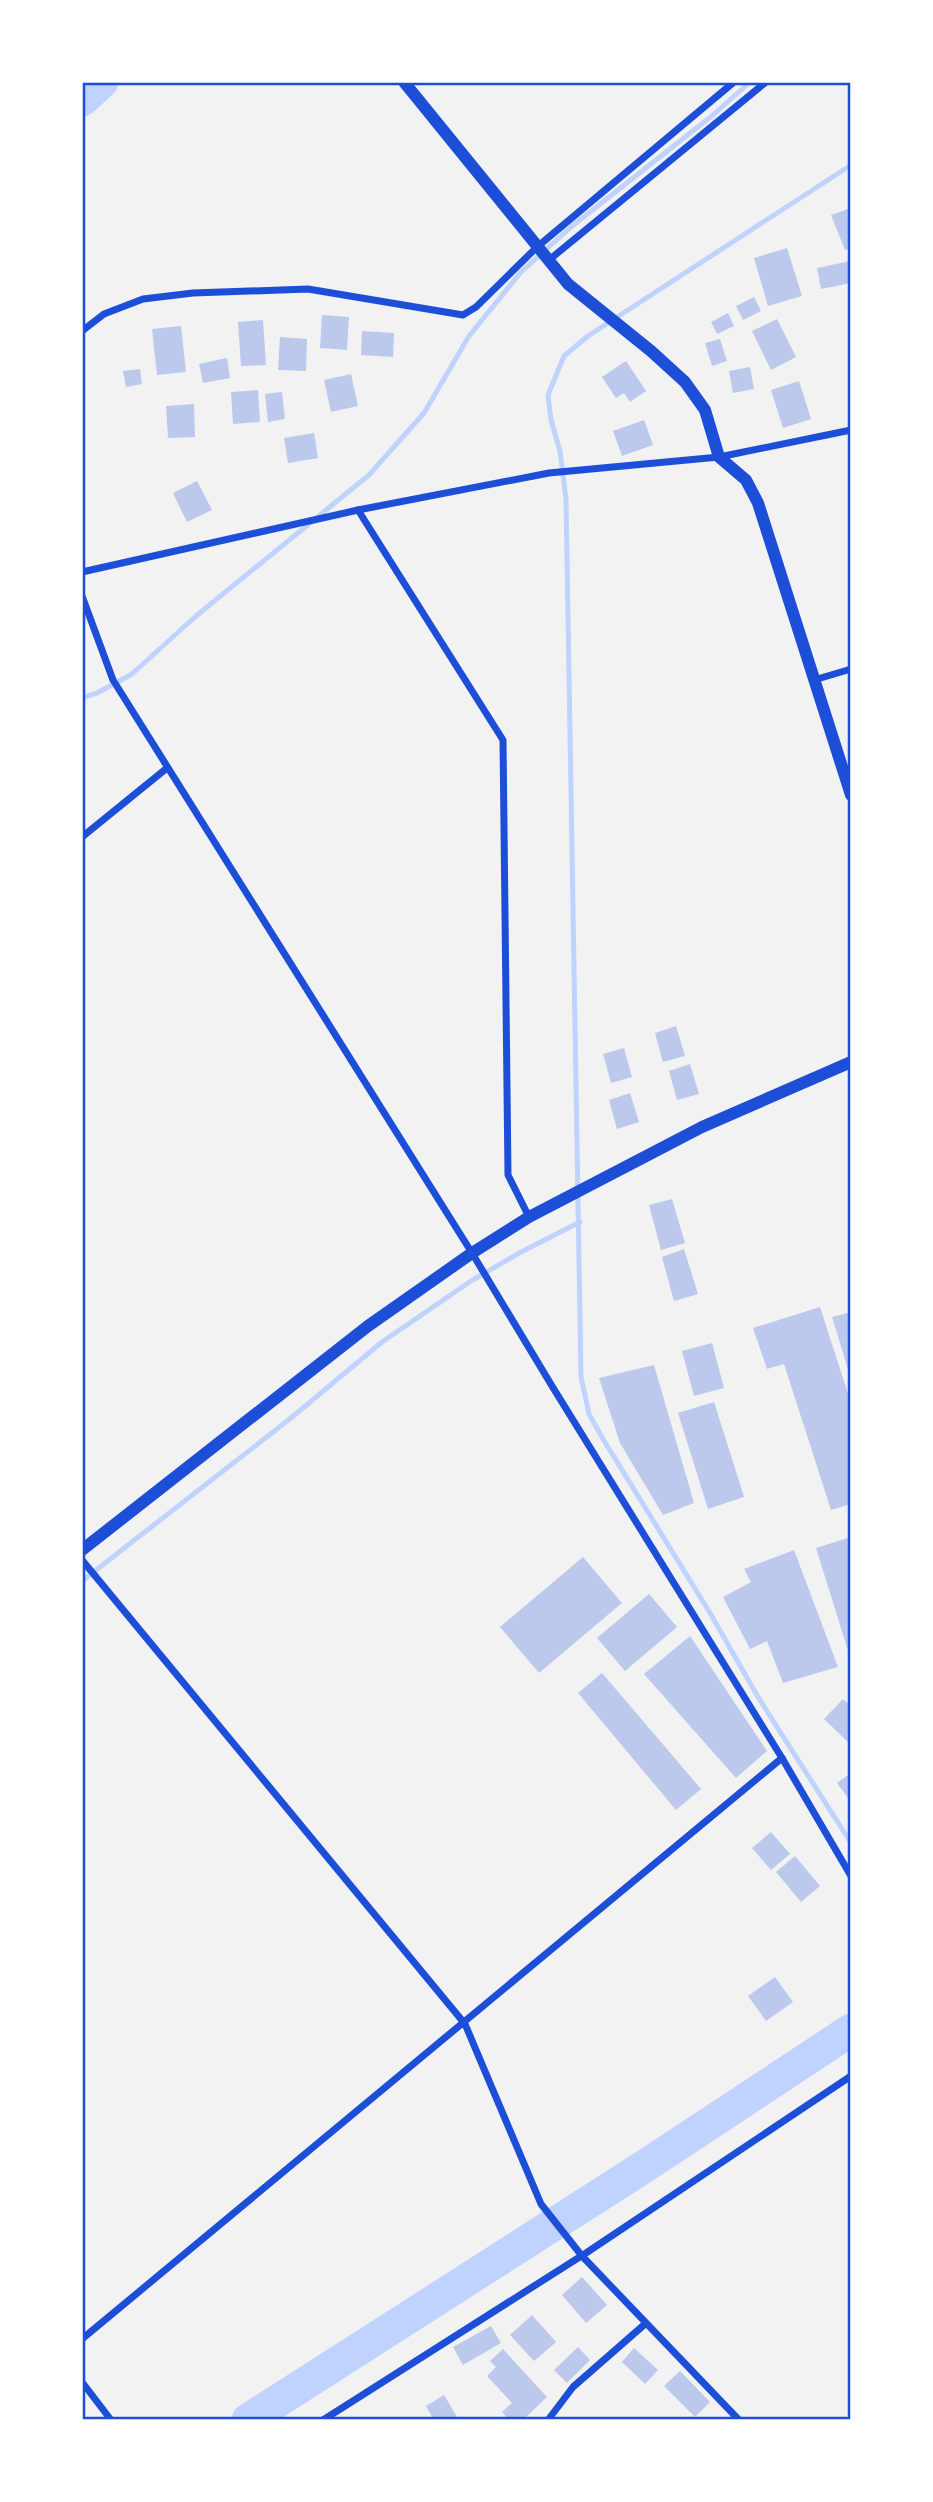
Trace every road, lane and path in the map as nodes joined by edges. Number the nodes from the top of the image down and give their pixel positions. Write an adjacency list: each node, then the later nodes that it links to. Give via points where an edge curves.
1 (404, 82): 4 (street)
2 (734, 82): 4 (street)
3 (766, 82): 5 (street)
4 (537, 247): 5 (street); 6 (street, via 463,315 308,289 193,293 143,299 104,314)
5 (549, 260): 8 (street, via 568,284 685,382 705,410)
6 (82, 331)
7 (851, 430): 8 (street)
8 (719, 457): 9 (street, via 548,472); 13 (street, via 746,480 758,503)
9 (358, 510): 10 (street); 18 (street, via 503,740 508,1175)
10 (82, 572)
11 (82, 596): 14 (street, via 113,680)
12 (851, 669): 13 (street)
13 (814, 680): 15 (street)
14 (167, 768): 16 (street); 19 (street)
15 (851, 795)
16 (82, 837)
17 (851, 1062): 18 (street, via 702,1127)
18 (530, 1217): 19 (street)
19 (472, 1253): 20 (street, via 368,1326); 22 (street)
20 (82, 1550)
21 (82, 1560): 24 (street)
22 (782, 1758): 23 (street); 24 (street)
23 (851, 1876)
24 (465, 2024): 26 (street, via 541,2204); 28 (street)
25 (851, 2076): 26 (street)
26 (582, 2256): 27 (street); 31 (street)
27 (645, 2324): 32 (street, via 573,2387); 33 (street)
28 (82, 2339)
29 (82, 2382): 30 (street)
30 (111, 2420)
31 (323, 2420)
32 (548, 2420)
33 (738, 2420)

